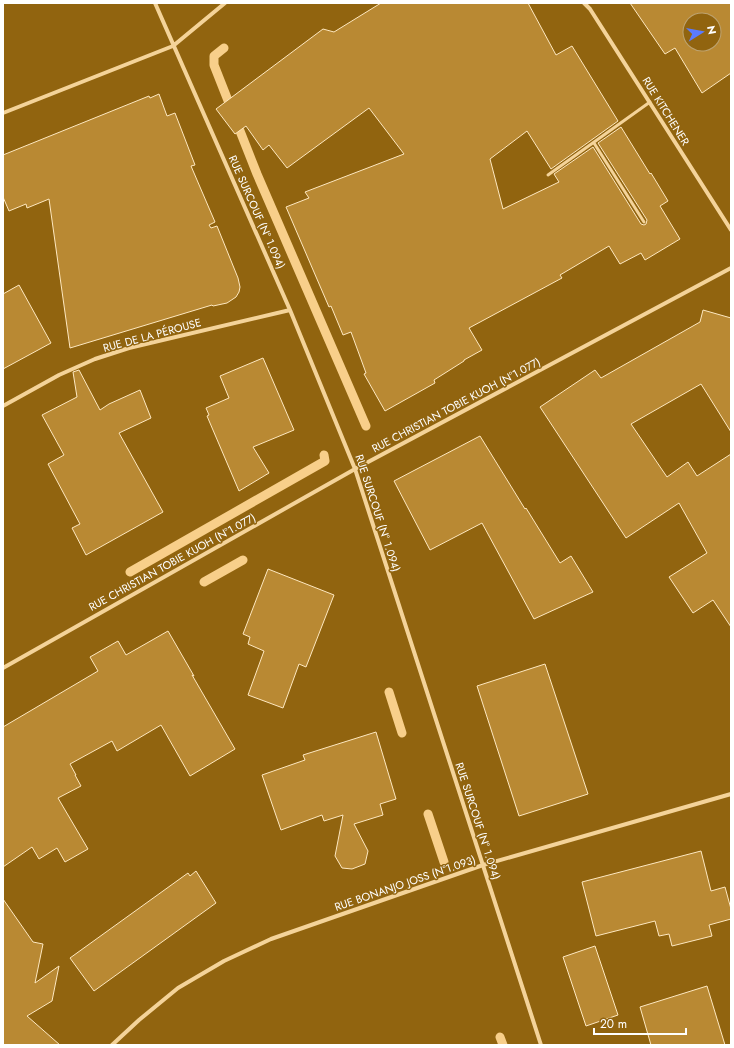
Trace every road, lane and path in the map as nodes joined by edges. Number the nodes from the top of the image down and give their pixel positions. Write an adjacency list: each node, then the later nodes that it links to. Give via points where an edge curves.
1 (155, 3): 4 (street, RUE SURCOUF (N° 1.094))
2 (226, 3): 4 (street)
3 (584, 3): 5 (street, RUE KITCHENER)
4 (173, 46): 6 (street); 12 (street, RUE SURCOUF (N° 1.094))
5 (650, 102): 7 (lane); 10 (street, RUE KITCHENER)
6 (3, 113)
7 (594, 142): 8 (lane); 9 (lane)
8 (548, 175)
9 (644, 222)
10 (731, 230)
11 (731, 268): 14 (street, RUE CHRISTIAN TOBIE KUOH (N°1.077))
12 (290, 310): 13 (street, RUE DE LA PÉROUSE, via 129,348 95,359 59,375); 14 (street, RUE SURCOUF (N° 1.094))
13 (3, 406)
14 (355, 469): 15 (street, RUE CHRISTIAN TOBIE KUOH (N°1.077)); 17 (street, RUE SURCOUF (N° 1.094))
15 (3, 668)
16 (731, 794): 17 (street, RUE BONANJO JOSS (N°1.093))
17 (483, 865): 18 (street, RUE BONANJO JOSS (N°1.093), via 271,939 224,961 178,988); 19 (street, RUE SURCOUF (N° 1.094))
18 (112, 1045)
19 (541, 1045)

